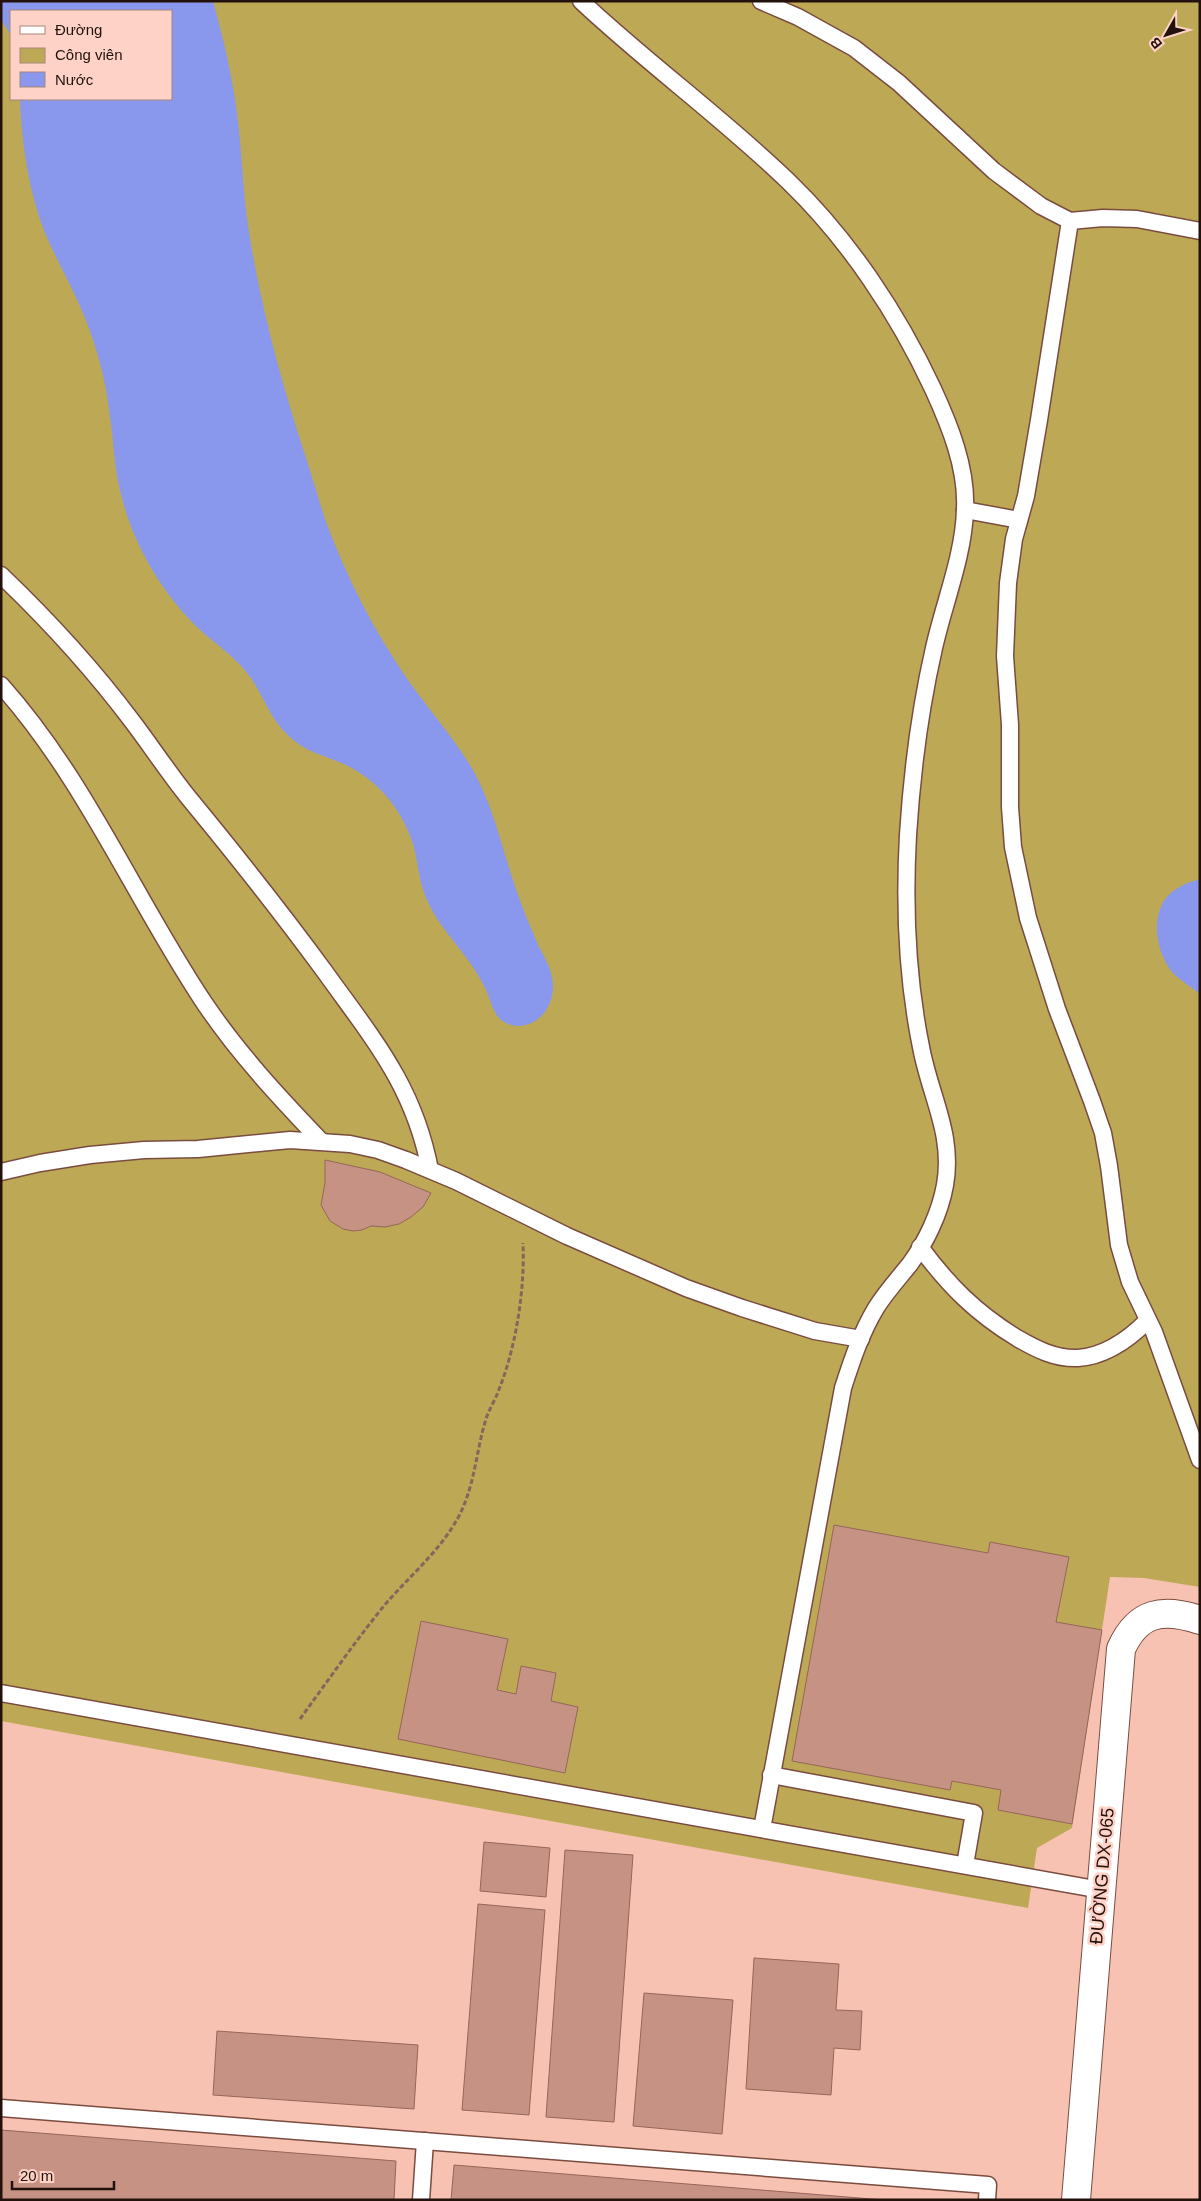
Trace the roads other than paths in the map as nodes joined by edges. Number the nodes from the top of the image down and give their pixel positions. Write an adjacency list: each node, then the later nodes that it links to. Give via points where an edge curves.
1 (581, 1): 5 (lane, via 792,185 854,257 923,367 940,405 961,466)
2 (761, 1): 3 (lane, via 854,48 900,83 1016,189)
3 (1070, 221): 4 (lane, via 1137,219); 6 (lane, via 1039,420)
4 (1200, 231)
5 (965, 510): 6 (lane); 12 (lane, via 962,538 920,718 909,815 909,959 922,1051 941,1114 947,1163 936,1214)
6 (1019, 520): 13 (lane, via 1008,582 1005,627 1013,847 1028,918 1102,1133 1119,1245)
7 (1, 575): 10 (lane, via 100,680 273,903 370,1035 409,1098)
8 (1, 685): 9 (lane, via 74,784 203,1001 252,1067)
9 (320, 1140): 10 (lane, via 378,1150); 11 (lane, via 90,1155)
10 (430, 1170): 14 (lane, via 686,1288 815,1331)
11 (1, 1172)
12 (920, 1247): 13 (lane, via 963,1299 992,1322 1039,1351 1078,1358 1098,1354 1133,1335); 14 (lane, via 878,1306)
13 (1147, 1321): 15 (lane)
14 (861, 1339): 18 (lane, via 843,1388)
15 (1200, 1460)
16 (1200, 1620): 21 (street, ĐƯỜNG DX-065, via 1171,1612 1146,1618 1127,1634 1121,1649)
17 (1, 1693): 19 (lane)
18 (771, 1775): 19 (lane); 20 (lane, via 974,1813)
19 (762, 1829): 20 (lane)
20 (964, 1865): 21 (lane)
21 (1101, 1890): 26 (street, ĐƯỜNG DX-065)
22 (1, 2108): 23 (lane)
23 (425, 2141): 24 (lane); 25 (lane, via 988,2185)
24 (421, 2200)
25 (987, 2200)
26 (1076, 2200)

